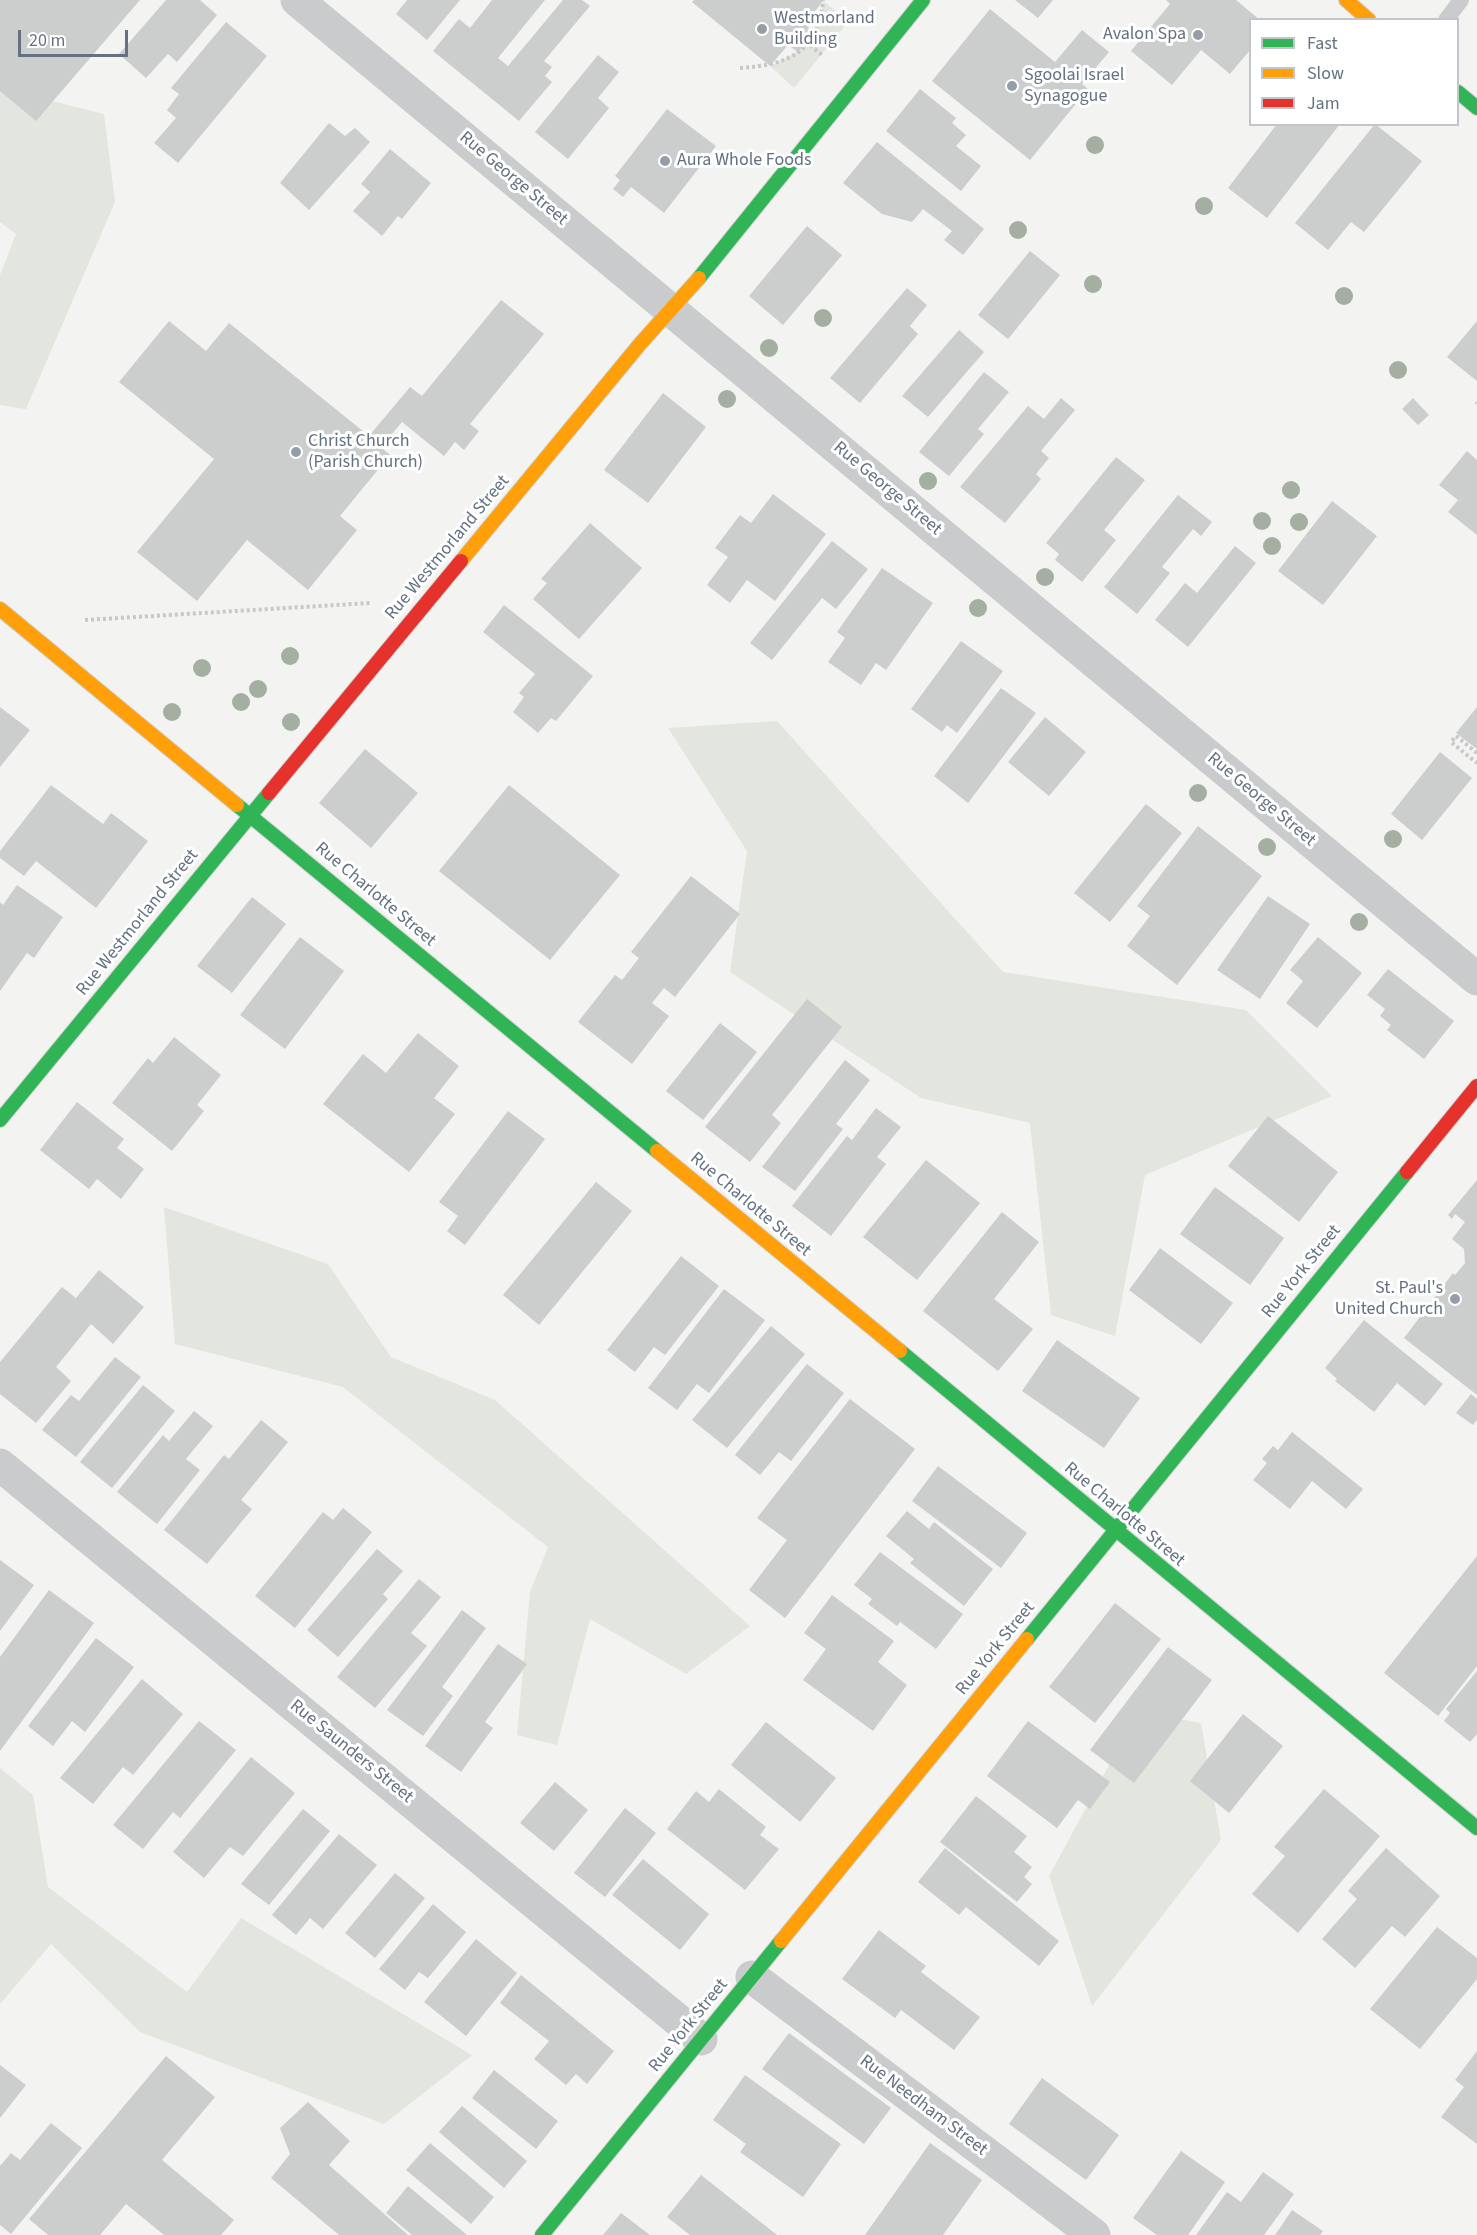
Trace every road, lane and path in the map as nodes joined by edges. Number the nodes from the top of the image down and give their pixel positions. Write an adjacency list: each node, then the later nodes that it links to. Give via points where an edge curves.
1 (297, 0): 14 (street, Rue George Street)
2 (823, 0): 9 (path, via 817,31)
3 (923, 0): 14 (street, Rue Westmorland Street)
4 (1346, 0): 6 (street)
5 (1461, 0): 7 (lane)
6 (1367, 18)
7 (1448, 18)
8 (796, 34): 9 (path)
9 (807, 43): 10 (path); 11 (path, via 799,53 776,64)
10 (822, 55)
11 (740, 68)
12 (1459, 93): 13 (street)
13 (1477, 108)
14 (671, 310): 20 (street, Rue Westmorland Street); 21 (street, Rue George Street)
15 (370, 603): 17 (path)
16 (0, 609): 20 (street, Rue Charlotte Street)
17 (85, 620)
18 (1477, 753): 19 (path, via 1456,736 1451,742)
19 (1477, 763)
20 (251, 815): 23 (street, Rue Westmorland Street); 25 (street, Rue Charlotte Street)
21 (1477, 979)
22 (1477, 1086): 25 (street, Rue York Street)
23 (0, 1120)
24 (0, 1465): 28 (street, Rue Saunders Street)
25 (1115, 1532): 26 (street, Rue Charlotte Street); 27 (street, Rue York Street)
26 (1477, 1828)
27 (752, 1977): 28 (street, Rue York Street); 30 (street, Rue Needham Street)
28 (701, 2039): 29 (street, Rue York Street)
29 (542, 2235)
30 (1095, 2235)

